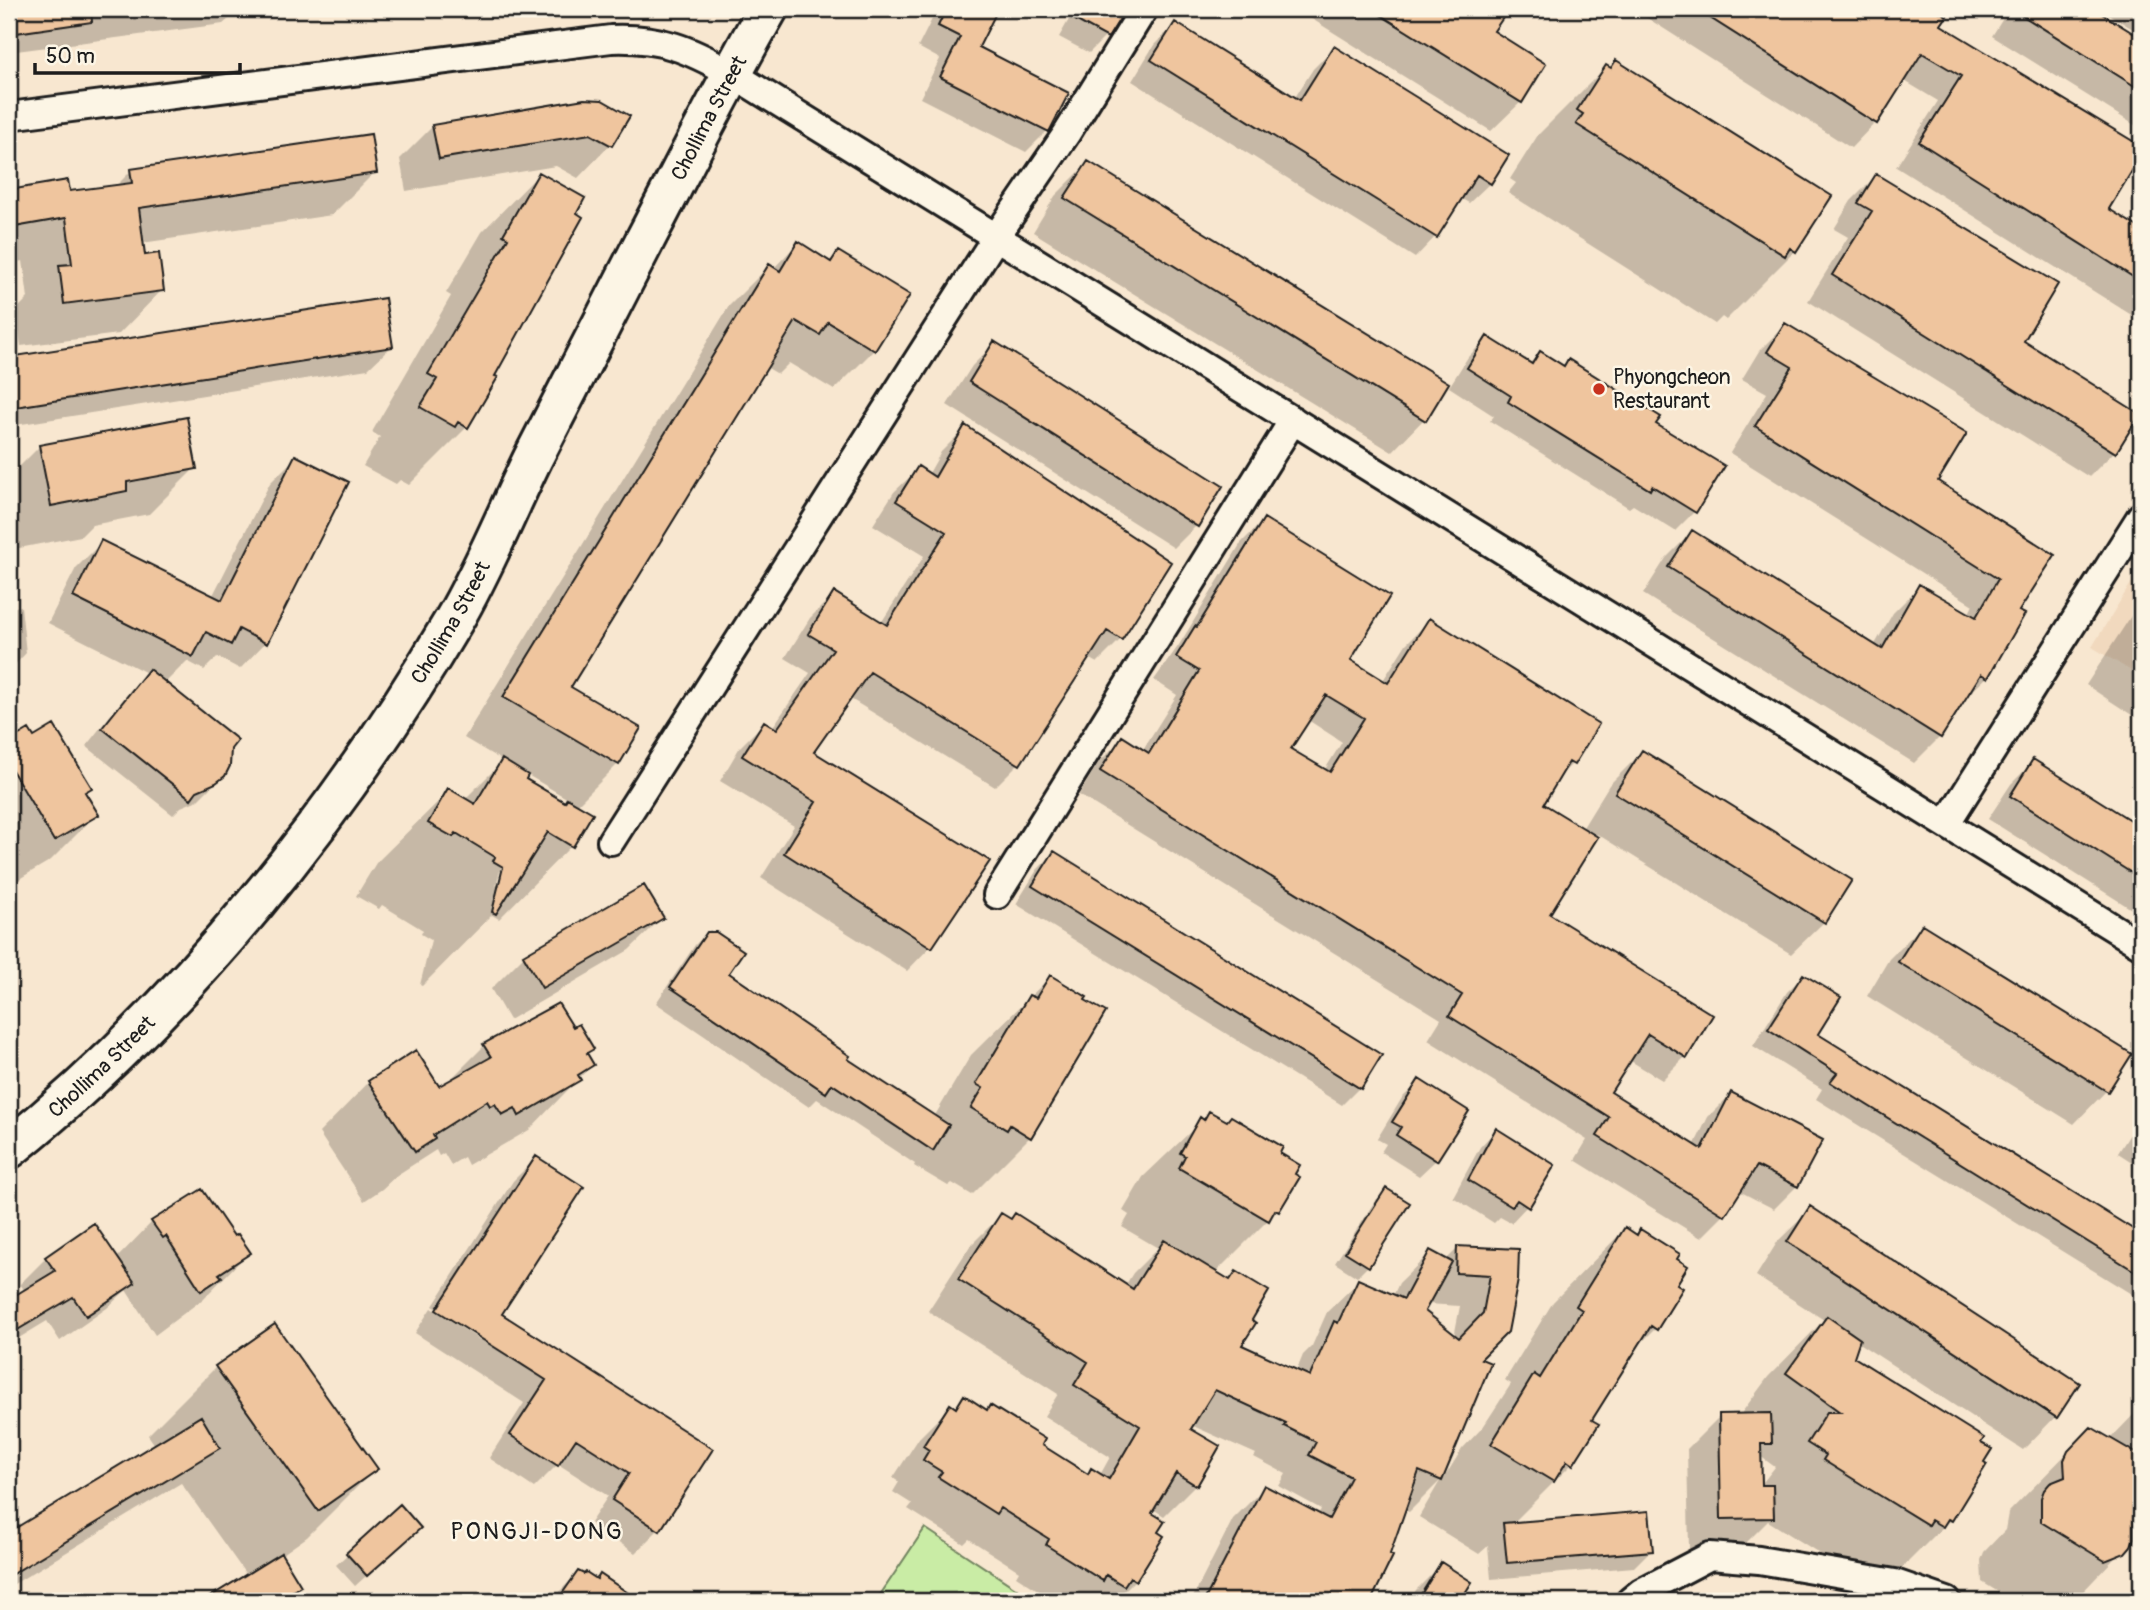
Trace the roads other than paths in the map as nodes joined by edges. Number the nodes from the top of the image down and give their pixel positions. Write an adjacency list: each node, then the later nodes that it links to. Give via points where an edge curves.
1 (768, 9): 3 (highway, Chollima Street)
2 (1144, 9): 5 (street)
3 (731, 73): 4 (street, via 678,46 611,39); 5 (street); 12 (highway, Chollima Street, via 455,618 394,714 319,822 238,923 153,1018 66,1103)
4 (9, 116)
5 (996, 237): 6 (street); 9 (street)
6 (1293, 420): 8 (street); 10 (street)
7 (2141, 516): 8 (street)
8 (1945, 824): 11 (street)
9 (611, 841)
10 (997, 895)
11 (2141, 945)
12 (9, 1149)
13 (1630, 1601): 14 (street, via 1710,1556 1895,1583)
14 (1947, 1601)

